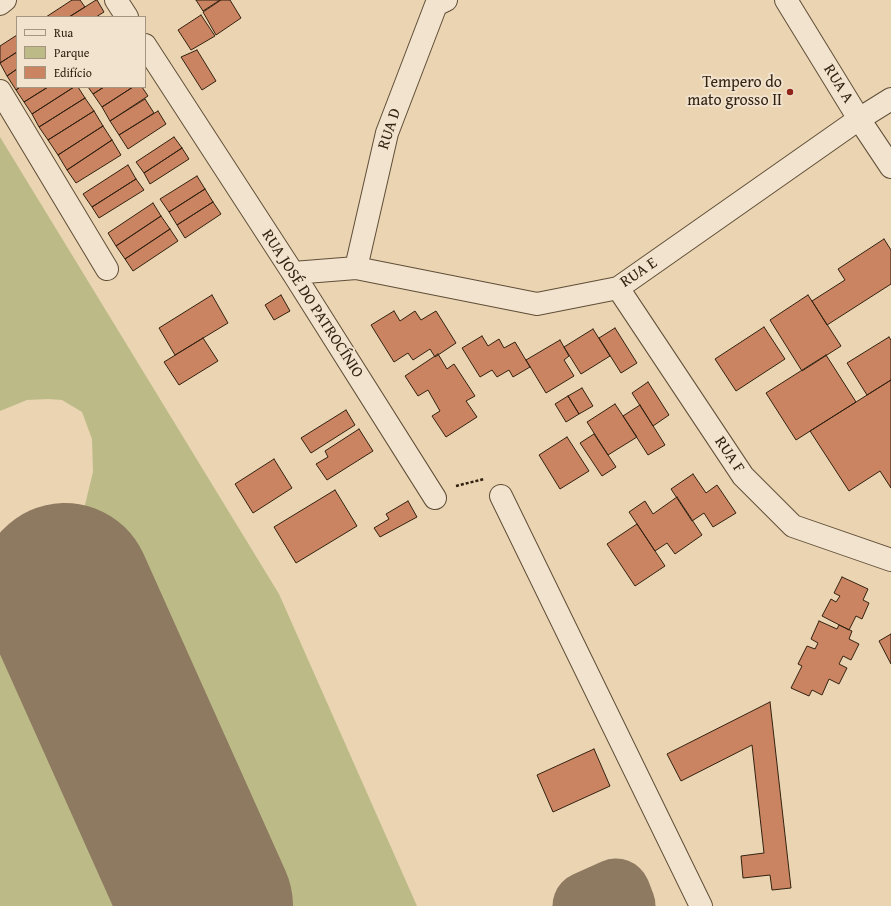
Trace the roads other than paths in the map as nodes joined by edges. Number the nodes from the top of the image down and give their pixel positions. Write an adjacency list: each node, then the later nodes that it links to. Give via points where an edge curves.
1 (5, 0): 5 (street)
2 (116, 0): 6 (street)
3 (786, 0): 10 (street, RUA A)
4 (438, 2): 12 (street, RUA D, via 387,133)
5 (0, 4)
6 (126, 16)
7 (146, 47): 14 (street, RUA JOSÉ DO PATROCÍNIO)
8 (0, 91): 13 (street)
9 (891, 99): 10 (street, RUA E)
10 (859, 119): 11 (street, RUA A); 15 (street, RUA E)
11 (891, 167)
12 (356, 268): 14 (street, RUA E); 15 (street, RUA E, via 537,304)
13 (107, 269)
14 (293, 274): 17 (street, RUA JOSÉ DO PATROCÍNIO)
15 (618, 288): 18 (street, RUA F, via 743,476 793,526)
16 (501, 496): 19 (street)
17 (435, 498)
18 (891, 560)
19 (701, 906)

